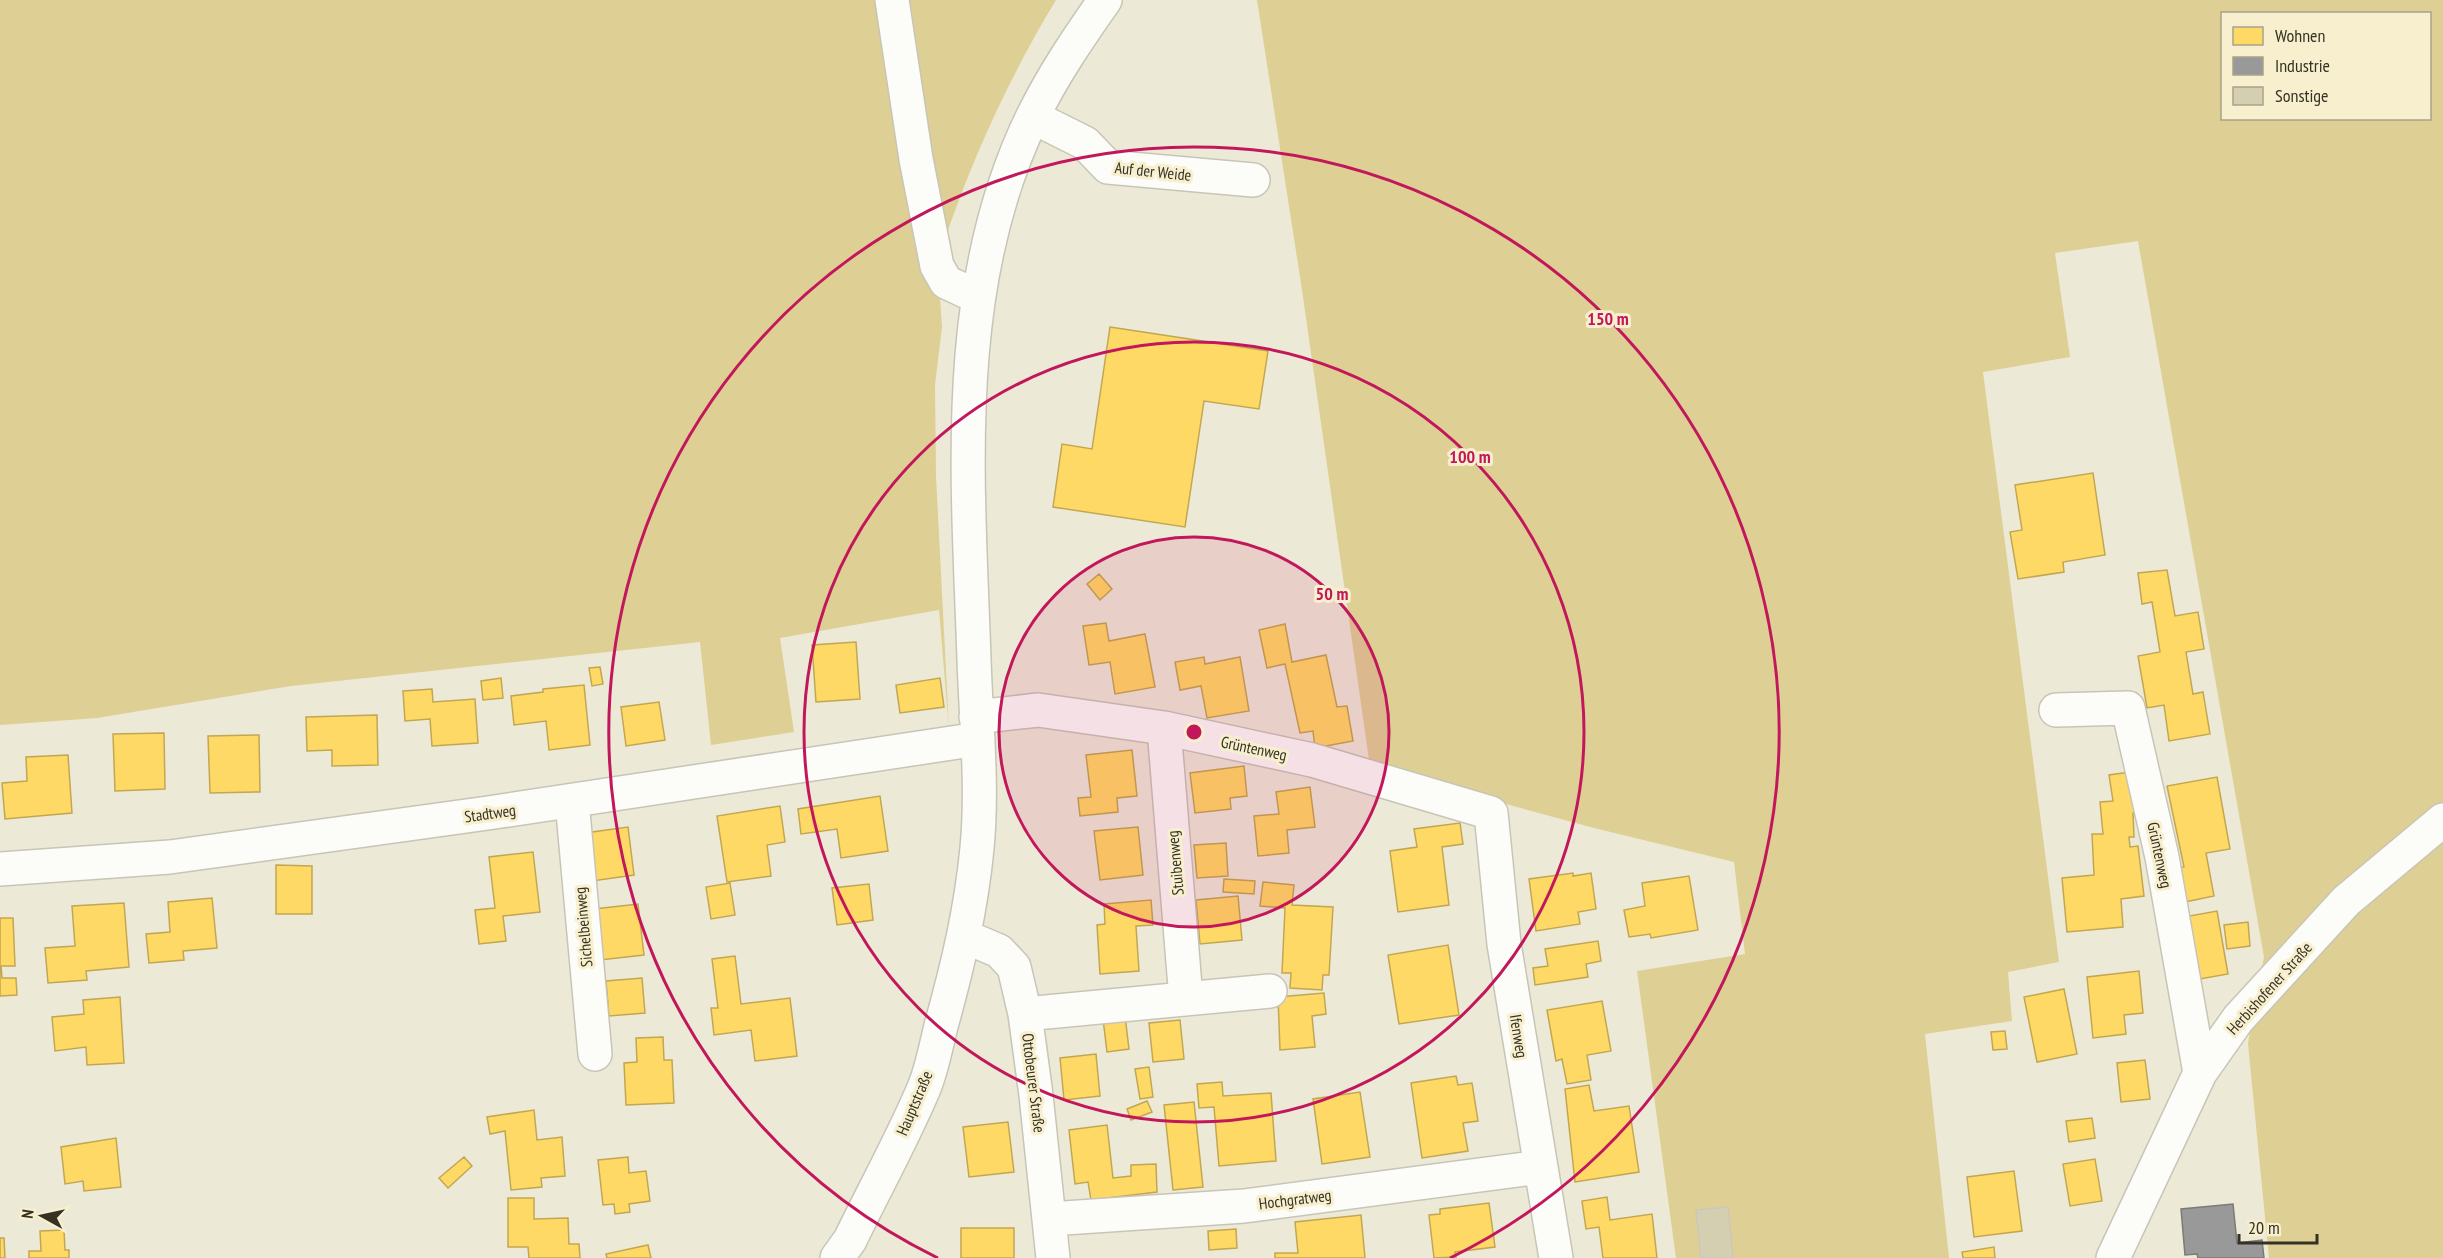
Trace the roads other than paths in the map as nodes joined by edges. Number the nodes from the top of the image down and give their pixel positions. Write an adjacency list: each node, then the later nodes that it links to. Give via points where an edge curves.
1 (892, 0): 5 (street, via 937,266 946,282)
2 (1105, 0): 3 (street, Hauptstraße)
3 (1033, 117): 4 (street, Auf der Weide, via 1085,143 1108,167); 5 (street, Hauptstraße, via 997,216)
4 (1253, 180)
5 (978, 297): 7 (street, Hauptstraße, via 969,389 968,475)
6 (2056, 710): 18 (street, Grüntenweg, via 2128,708 2162,857)
7 (977, 728): 8 (street, Grüntenweg, via 1038,710); 9 (street, Stadtweg); 13 (street, Hauptstraße, via 978,845)
8 (1164, 728): 10 (street, Grüntenweg, via 1311,760); 15 (street, Stuibenweg)
9 (572, 801): 12 (street, Stadtweg, via 170,857); 17 (street, Sichelbeinweg)
10 (1491, 813): 19 (street, Ifenweg, via 1504,944)
11 (2443, 820): 18 (street, Herbishofener Straße, via 2346,901 2238,1019)
12 (0, 869)
13 (966, 937): 16 (street, Ottobeurer Straße, via 999,951 1014,967); 21 (street, Hauptstraße, via 925,1086 850,1240)
14 (1270, 991): 15 (street)
15 (1186, 999): 16 (street)
16 (1025, 1014): 20 (street, Ottobeurer Straße)
17 (595, 1054)
18 (2200, 1073): 24 (street, Herbishofener Straße)
19 (1540, 1167): 20 (street, Hochgratweg, via 1244,1206); 23 (street, Ifenweg)
20 (1049, 1219): 22 (street, Ottobeurer Straße)
21 (837, 1258)
22 (1053, 1258)
23 (1556, 1258)
24 (2112, 1258)

